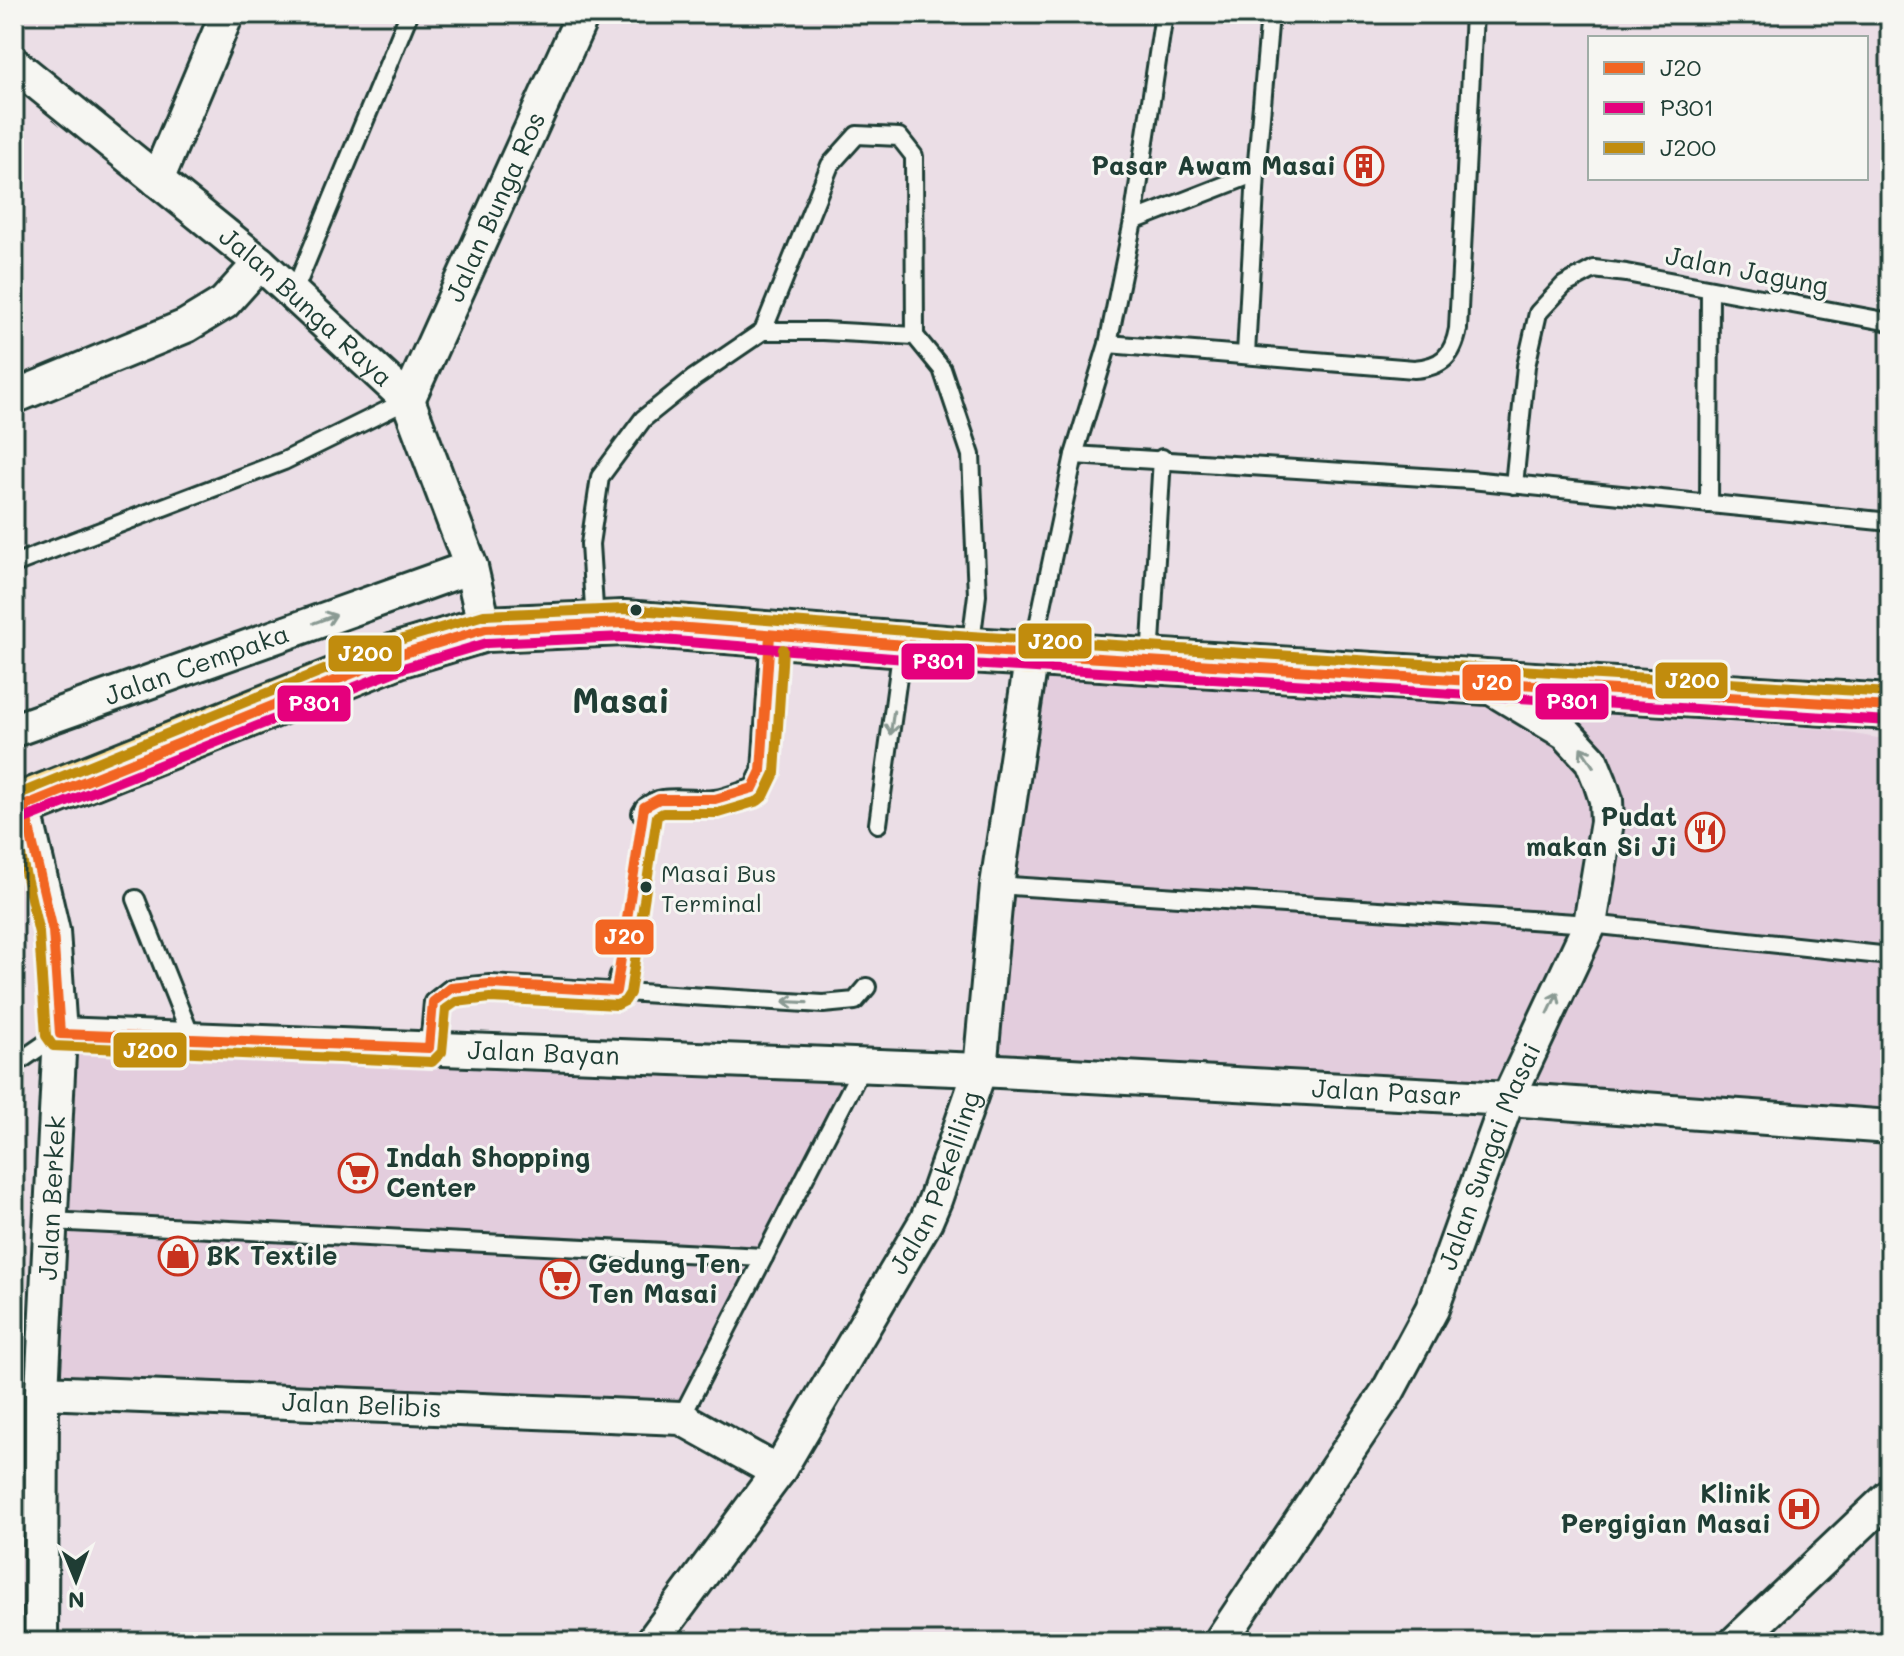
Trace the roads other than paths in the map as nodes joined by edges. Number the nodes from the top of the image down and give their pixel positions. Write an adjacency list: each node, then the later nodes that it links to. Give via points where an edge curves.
1 (227, 14): 9 (street)
2 (409, 14): 13 (lane)
3 (583, 14): 20 (street, Jalan Bunga Ros)
4 (1164, 14): 10 (lane)
5 (1270, 14): 8 (lane)
6 (1474, 14): 18 (lane, via 1455,347 1429,368 1414,369)
7 (14, 64): 9 (street, Jalan Bunga Raya)
8 (1256, 173): 10 (lane); 18 (lane)
9 (157, 180): 11 (street, Jalan Bunga Raya)
10 (1133, 221): 17 (lane)
11 (260, 263): 13 (street, Jalan Bunga Raya); 19 (street, via 224,303 186,326)
12 (1710, 289): 14 (lane, Jalan Jagung); 23 (lane, Jalan Jagung, via 1594,269 1564,285 1538,313 1526,366); 24 (lane)
13 (293, 294): 20 (street, Jalan Bunga Raya)
14 (1890, 322)
15 (763, 331): 16 (lane); 16 (lane, via 830,165 857,135 899,137 914,156); 28 (lane, via 643,419 600,477 590,544)
16 (915, 336): 32 (lane, via 942,369 971,455 977,595)
17 (1108, 344): 18 (lane); 21 (lane)
18 (1246, 354)
19 (14, 397)
20 (408, 400): 26 (lane, via 284,461); 27 (street, Jalan Bunga Raya)
21 (1074, 455): 22 (lane); 33 (lane)
22 (1162, 458): 23 (lane); 34 (lane)
23 (1514, 485): 24 (lane)
24 (1709, 504): 25 (lane)
25 (1890, 522)
26 (14, 564)
27 (471, 567): 29 (street, Jalan Bunga Raya); 37 (street, Jalan Cempaka, one-way to 27)
28 (595, 624): 29 (main road); 30 (main road)
29 (485, 629): 38 (main road, via 398,655)
30 (770, 635): 31 (main road); 39 (lane, via 761,771 753,788 715,799 659,799)
31 (902, 646): 32 (main road); 40 (lane, one-way to 40)
32 (970, 650): 33 (main road)
33 (1032, 654): 34 (main road); 41 (street, Jalan Pekeliling)
34 (1150, 662): 35 (main road)
35 (1481, 681): 36 (main road); 43 (street, Jalan Sungai Masai, one-way to 35, via 1607,822 1606,800 1591,760 1566,733)
36 (1890, 707)
37 (14, 730)
38 (19, 807): 46 (street, Jalan Berkek, via 53,931)
39 (641, 813)
40 (878, 824)
41 (997, 885): 43 (lane); 51 (street, Jalan Pekeliling)
42 (136, 899): 47 (lane)
43 (1590, 924): 44 (lane); 52 (street, Jalan Sungai Masai, one-way to 43)
44 (1890, 956)
45 (867, 987): 48 (lane, one-way to 48, via 855,1001 823,1004 618,983 451,988 433,1002)
46 (60, 1034): 47 (street, Jalan Bayan); 49 (lane); 54 (street, Jalan Berkek)
47 (192, 1039): 48 (street, Jalan Bayan)
48 (429, 1048): 50 (street, Jalan Bayan)
49 (14, 1065)
50 (863, 1065): 51 (street, Jalan Bayan); 55 (lane)
51 (980, 1070): 52 (street, Jalan Pasar); 58 (street, Jalan Pekeliling, via 926,1221)
52 (1508, 1099): 53 (street, Jalan Pasar); 62 (street, Jalan Sungai Masai, via 1432,1309 1388,1391)
53 (1890, 1127)
54 (50, 1221): 55 (lane); 56 (street, Jalan Berkek)
55 (764, 1257): 57 (lane)
56 (42, 1392): 57 (street, Jalan Belibis); 60 (street, Jalan Berkek)
57 (681, 1418): 58 (street, Jalan Belibis)
58 (778, 1472): 61 (street, Jalan Pekeliling)
59 (1890, 1496): 63 (street)
60 (41, 1642)
61 (652, 1642)
62 (1220, 1642)
63 (1736, 1642)

